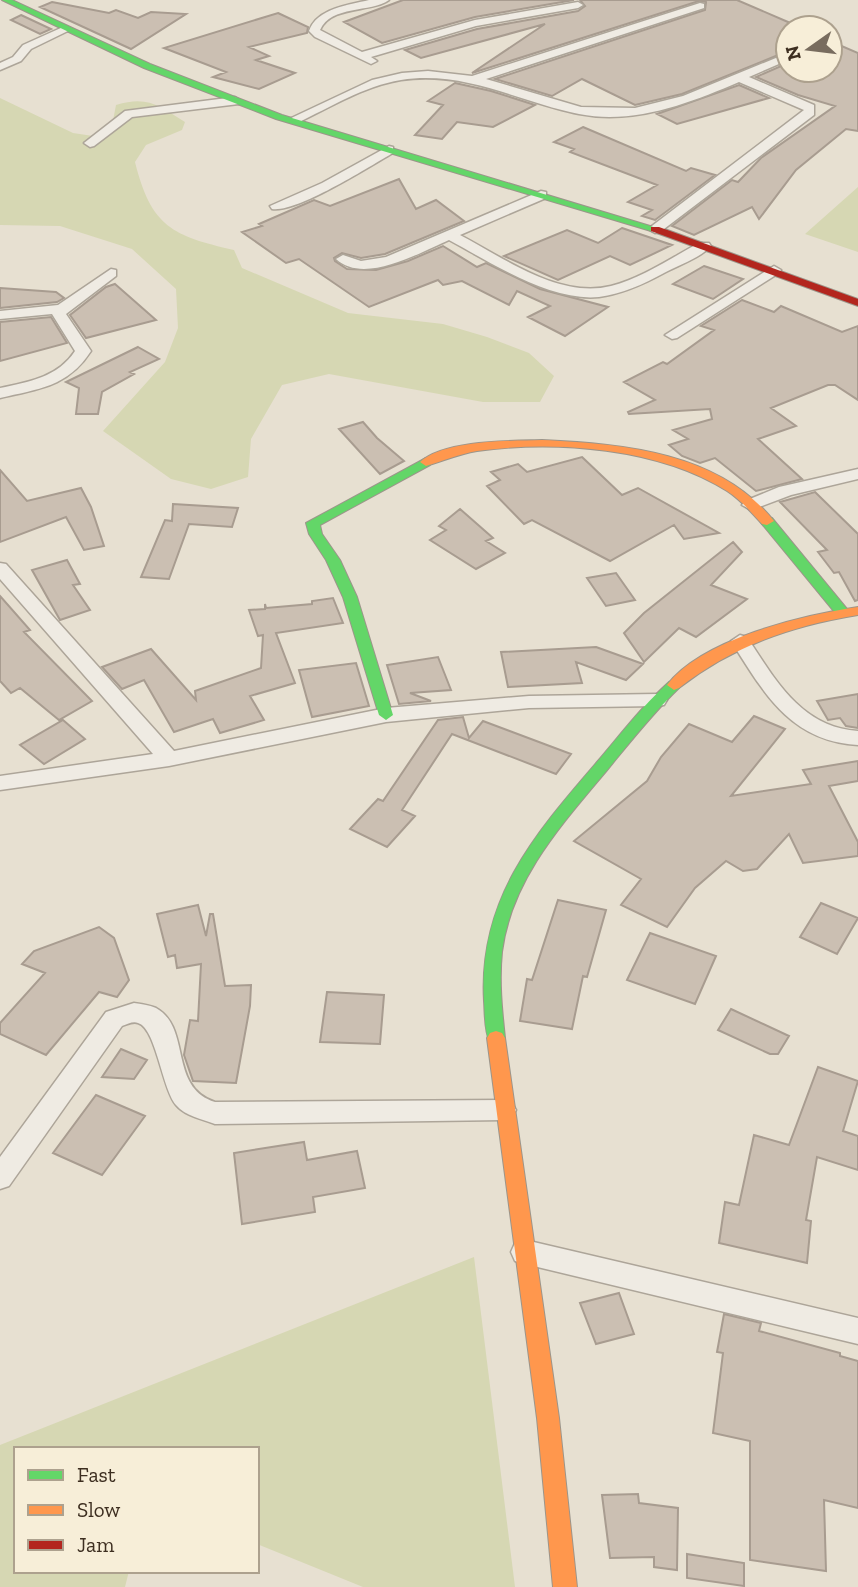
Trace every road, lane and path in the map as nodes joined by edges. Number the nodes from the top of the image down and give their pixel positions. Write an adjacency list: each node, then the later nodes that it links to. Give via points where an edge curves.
1 (6, 0): 5 (street)
2 (384, 0): 6 (street, via 325,16 313,26 319,35)
3 (578, 5): 6 (street, via 475,23)
4 (700, 6): 11 (street)
5 (67, 29): 8 (street, via 27,47); 12 (street)
6 (361, 56): 9 (street)
7 (774, 62): 10 (street)
8 (0, 68)
9 (401, 76): 11 (street, via 439,74); 13 (street, via 373,83)
10 (738, 78): 11 (street, via 666,106 599,114); 18 (street, via 801,103 810,112)
11 (475, 79)
12 (235, 101): 13 (street); 14 (street, via 129,114)
13 (293, 120): 15 (street)
14 (90, 143)
15 (389, 150): 16 (street); 17 (street, via 327,187)
16 (541, 195): 18 (street); 19 (street)
17 (277, 206)
18 (655, 229): 20 (street)
19 (449, 235): 20 (street, via 540,280 589,293 616,289); 21 (street, via 376,265)
20 (704, 246): 22 (street)
21 (343, 259)
22 (774, 270): 24 (street); 27 (street)
23 (111, 273): 25 (street)
24 (858, 303)
25 (62, 309): 26 (street); 28 (street, via 60,321 83,351 77,363 48,381)
26 (0, 315)
27 (672, 335)
28 (0, 393)
29 (858, 474): 30 (street, via 785,491)
30 (751, 505): 32 (street); 35 (street, via 733,489 664,458 599,448 523,444 447,452 323,515 313,523 313,533 338,571 362,631)
31 (0, 568): 37 (street)
32 (850, 612): 33 (street, via 772,628)
33 (740, 642): 34 (street, via 713,656); 36 (street, via 791,712 830,734)
34 (657, 699): 35 (street, via 517,703); 39 (street, via 547,831 514,882 497,929 491,979)
35 (386, 715): 37 (street)
36 (858, 738)
37 (169, 759): 38 (street)
38 (0, 783)
39 (503, 1110): 40 (street, via 215,1113 183,1097 158,1024 149,1015 126,1013 114,1019); 41 (street)
40 (0, 1178)
41 (525, 1252): 42 (street); 43 (street, via 559,1506)
42 (858, 1331)
43 (565, 1587)

